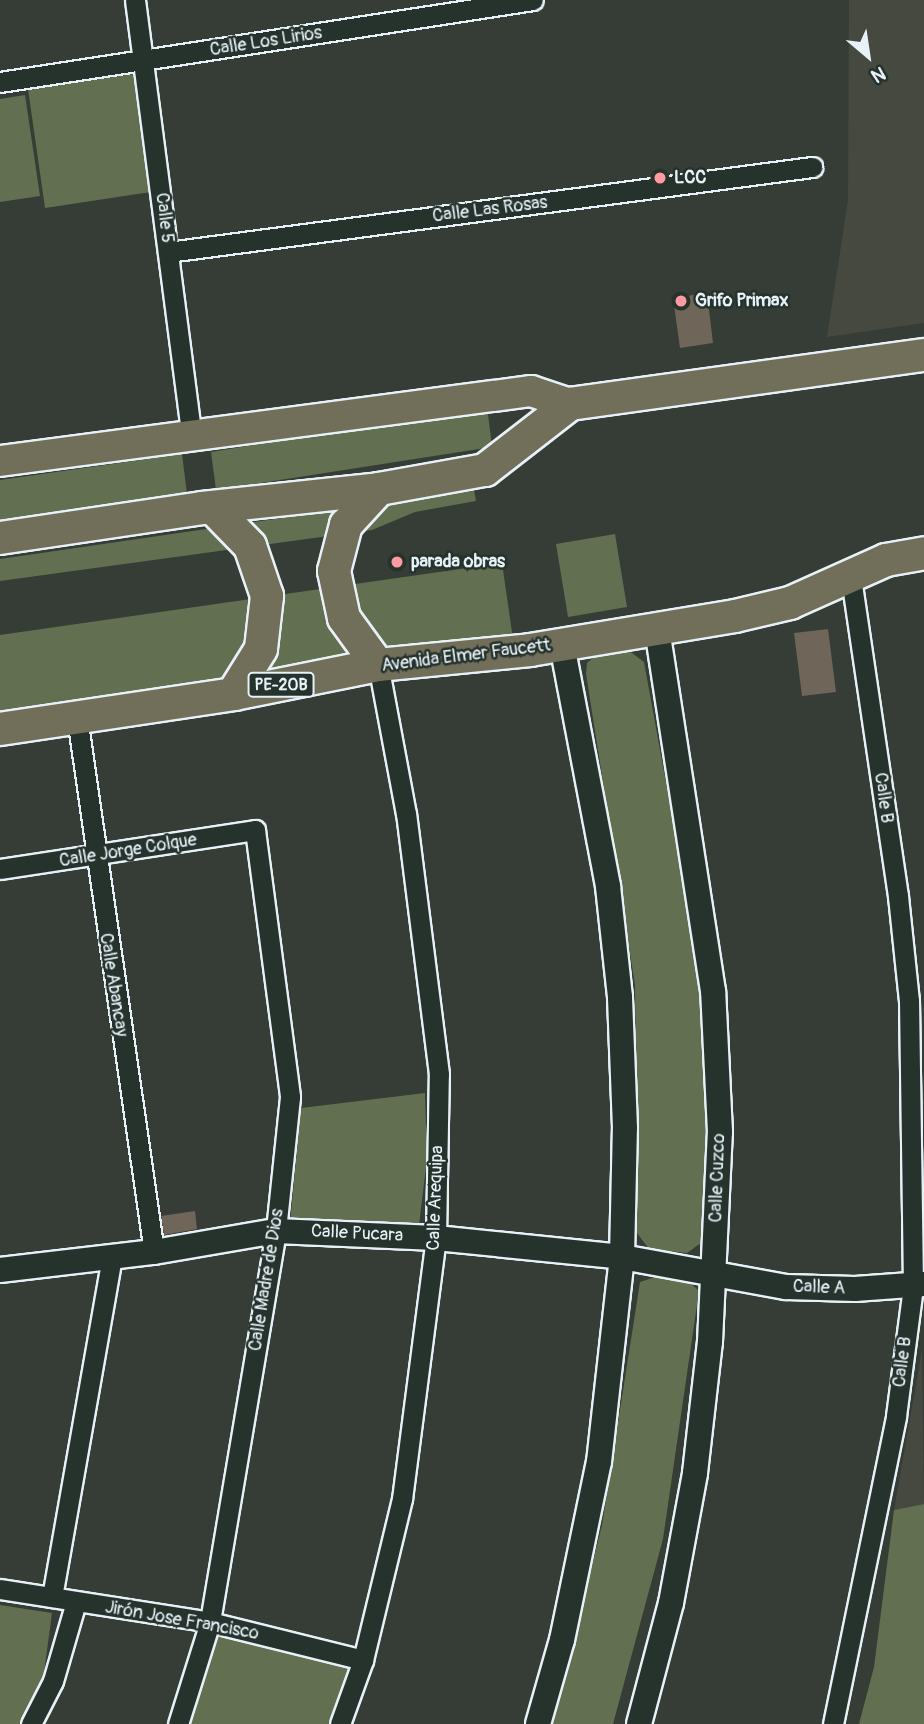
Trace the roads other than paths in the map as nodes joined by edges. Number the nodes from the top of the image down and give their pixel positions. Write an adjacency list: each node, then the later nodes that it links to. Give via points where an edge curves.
1 (135, 0): 3 (street, Calle 5)
2 (533, 0): 3 (street, Calle Los Lirios)
3 (144, 61): 4 (street, Calle Los Lirios); 6 (street, Calle 5)
4 (0, 82)
5 (812, 167): 6 (street, Calle Las Rosas)
6 (169, 252): 9 (street, Calle 5)
7 (924, 355): 8 (highway)
8 (570, 404): 9 (main road, via 531,391); 11 (highway, via 485,470)
9 (192, 437): 10 (main road)
10 (0, 461)
11 (379, 489): 12 (highway); 18 (highway, via 346,525 334,571 344,618)
12 (213, 508): 13 (highway); 19 (highway, via 250,546 267,596 261,649)
13 (0, 538)
14 (924, 553): 15 (highway, Avenida Elmer Faucett / PE-20B, via 886,560)
15 (851, 579): 16 (highway, Avenida Elmer Faucett / PE-20B, via 790,603); 32 (street, Calle B, via 898,895 909,1001)
16 (657, 629): 17 (highway, Avenida Elmer Faucett / PE-20B); 31 (street, Calle Cuzco, via 713,991 720,1132)
17 (562, 645): 18 (highway, Avenida Elmer Faucett / PE-20B); 28 (street, via 608,887 620,997 625,1128)
18 (378, 665): 19 (highway, Avenida Elmer Faucett / PE-20B); 26 (street, Calle Arequipa, via 406,814 439,1074)
19 (233, 694): 20 (highway, Avenida Elmer Faucett / PE-20B)
20 (77, 717): 21 (highway, Avenida Elmer Faucett / PE-20B); 23 (street, Calle Abancay)
21 (0, 729)
22 (255, 830): 23 (street, Calle Jorge Colque); 25 (street, Calle Madre de Dios, via 290,1097)
23 (94, 857): 24 (street, Calle Jorge Colque); 27 (street, Calle Abancay)
24 (0, 869)
25 (276, 1231): 26 (street, Calle Pucara); 27 (street, Calle Pucara); 36 (street, Calle Madre de Dios)
26 (436, 1238): 28 (street, Calle Pucara); 37 (street, Calle Arequipa, via 402,1499)
27 (154, 1252): 29 (street, Calle Pucara)
28 (622, 1257): 31 (street, Calle Pucara); 41 (street, via 599,1462 571,1604)
29 (112, 1258): 30 (street, Calle Pucara); 34 (street)
30 (0, 1270)
31 (714, 1276): 32 (street, Calle A, via 786,1287); 42 (street, Calle Cuzco, via 695,1473 671,1603)
32 (918, 1285): 43 (street, Calle B, via 897,1416)
33 (0, 1588): 34 (street, Jirón Jose Francisco)
34 (52, 1597): 35 (street, Jirón Jose Francisco)
35 (76, 1602): 36 (street, Jirón Jose Francisco); 38 (street, via 53,1681)
36 (210, 1622): 37 (street, Jirón Jose Francisco); 39 (street, Calle Madre de Dios)
37 (363, 1660): 40 (street, Calle Arequipa)
38 (31, 1724)
39 (178, 1724)
40 (340, 1724)
41 (538, 1724)
42 (639, 1724)
43 (833, 1724)

